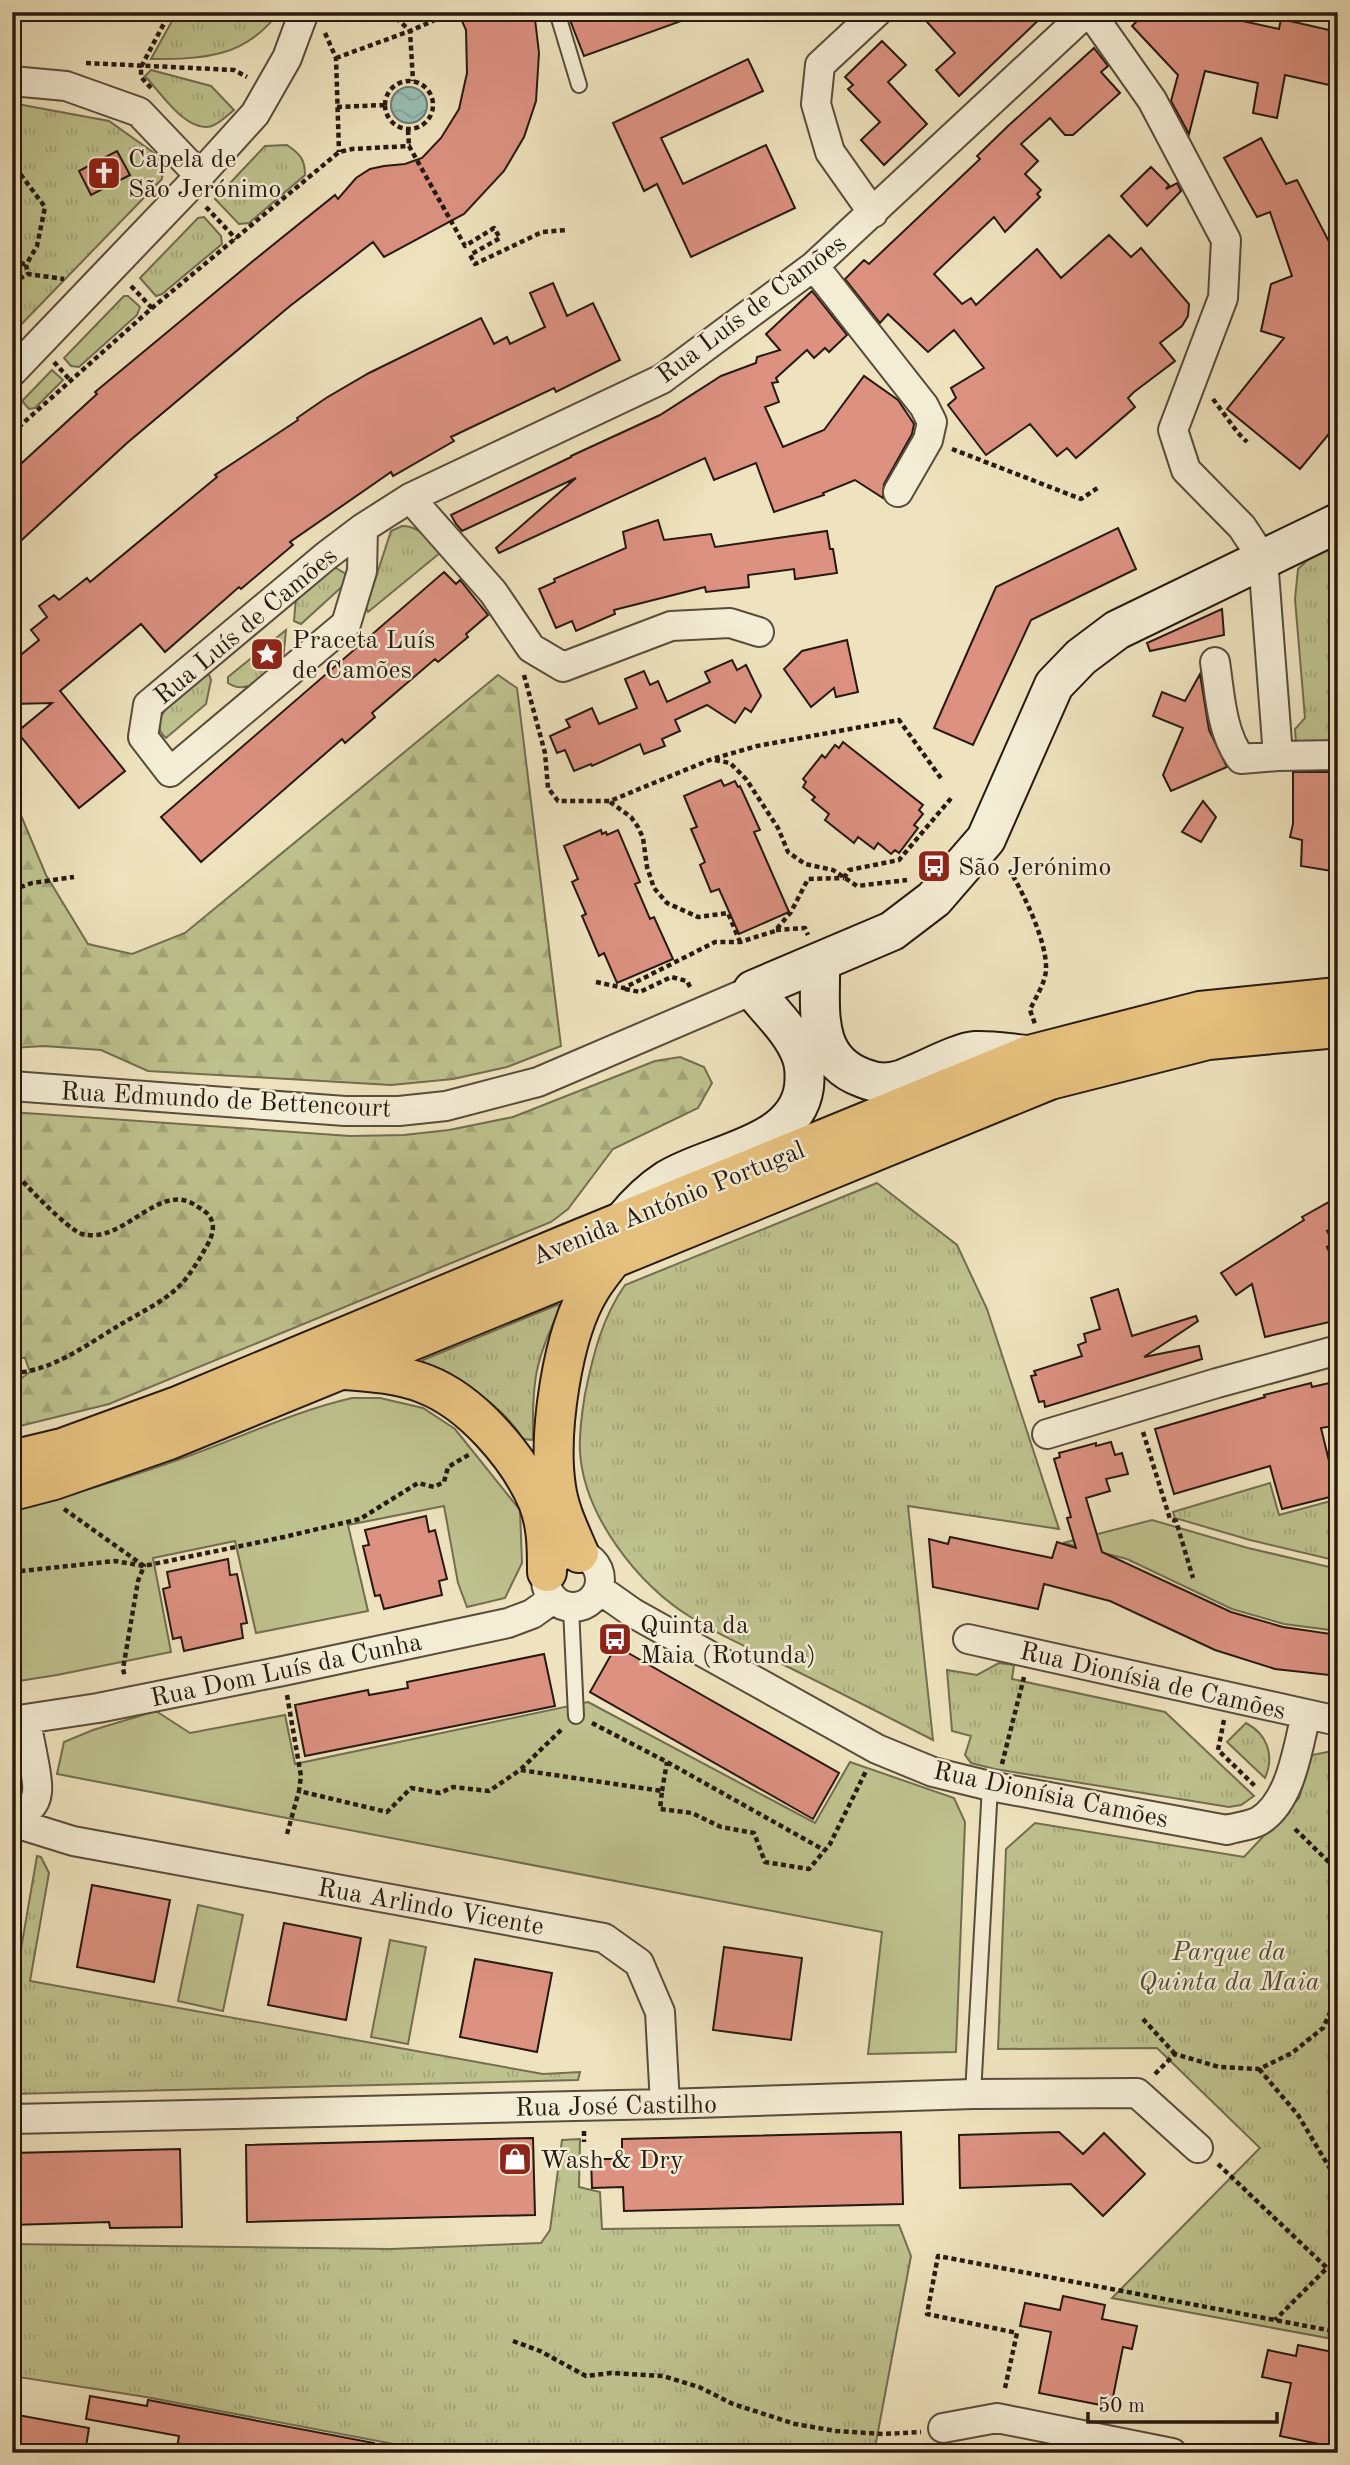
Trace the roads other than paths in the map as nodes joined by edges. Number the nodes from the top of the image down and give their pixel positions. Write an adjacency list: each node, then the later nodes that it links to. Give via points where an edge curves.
1 (557, 12): 6 (lane)
2 (877, 12): 8 (street, via 820,65 816,104 830,152)
3 (1088, 12): 8 (street, Rua Luís de Camões); 15 (street, via 1152,100 1226,240 1223,298 1173,430 1186,470 1242,527)
4 (312, 19): 7 (street, via 255,114)
5 (12, 81): 7 (street, via 66,86 139,112)
6 (579, 85)
7 (194, 182): 10 (street)
8 (873, 213): 9 (street, Rua Luís de Camões)
9 (814, 266): 11 (street, via 932,422 928,440); 12 (street, Rua Luís de Camões, via 662,379)
10 (12, 372)
11 (898, 492)
12 (411, 498): 14 (street, Rua Luís de Camões); 16 (street, via 493,592 531,648 563,667 671,626 730,623)
13 (1338, 523): 15 (street)
14 (363, 528): 14 (street, Rua Luís de Camões, via 148,705 143,737 170,772 346,624 362,571)
15 (1263, 559): 19 (street); 20 (street, via 1117,630 1081,657 1054,685 986,839 934,899 892,932)
16 (759, 632)
17 (1215, 662): 19 (street, via 1231,746 1241,759)
18 (1338, 755): 19 (street)
19 (1278, 756)
20 (820, 963): 21 (street); 24 (street, via 821,1028 827,1049 837,1064 855,1075 876,1083 897,1081 973,1051)
21 (753, 990): 25 (street, Rua Edmundo de Bettencourt, via 538,1082 446,1105 345,1111); 26 (street, via 802,1057 805,1077 793,1114 767,1136 669,1179 641,1199)
22 (1338, 997): 24 (main road, Avenida António Portugal, via 1200,1011)
23 (1338, 1028): 27 (main road, Avenida António Portugal, via 1208,1040 1050,1080)
24 (1029, 1055): 26 (main road, Avenida António Portugal)
25 (12, 1086)
26 (624, 1220): 31 (main road, Avenida António Portugal, via 180,1405 62,1448)
27 (614, 1257): 29 (main road, Avenida António Portugal); 33 (main road, via 590,1289 577,1317 557,1402 554,1452)
28 (1338, 1350): 30 (street)
29 (343, 1370): 32 (main road, Avenida António Portugal, via 114,1461); 33 (main road, via 425,1384 459,1404 499,1440 539,1504)
30 (1046, 1434)
31 (12, 1460)
32 (12, 1490)
33 (562, 1583): 34 (street, Rua Dom Luís da Cunha, via 584,1606); 34 (street, via 590,1559 597,1566); 37 (lane); 38 (street, Rua Dom Luís da Cunha, via 533,1614 508,1623 128,1702)
34 (600, 1589): 40 (street, Rua Dionísia Camões, via 633,1613 877,1749 933,1772)
35 (968, 1639): 36 (street, Rua Dionísia de Camões)
36 (1306, 1714): 39 (street, Rua Dionísia de Camões); 40 (street, Rua Dionísia Camões, via 1292,1773 1276,1803 1259,1821 1227,1830)
37 (576, 1716)
38 (19, 1720): 41 (street)
39 (1338, 1721)
40 (995, 1778): 44 (lane)
41 (37, 1792): 42 (street, Rua Arlindo Vicente, via 32,1807); 43 (street)
42 (12, 1821): 43 (street, Rua Arlindo Vicente)
43 (73, 1841): 45 (street, Rua Arlindo Vicente, via 604,1938 639,1963 660,2012)
44 (973, 2094): 45 (street, Rua José Castilho); 47 (street, Rua José Castilho, via 1137,2092)
45 (665, 2104): 46 (street, Rua José Castilho)
46 (12, 2119)
47 (1198, 2148)
48 (943, 2428): 49 (street, via 997,2418)
49 (1172, 2453)

